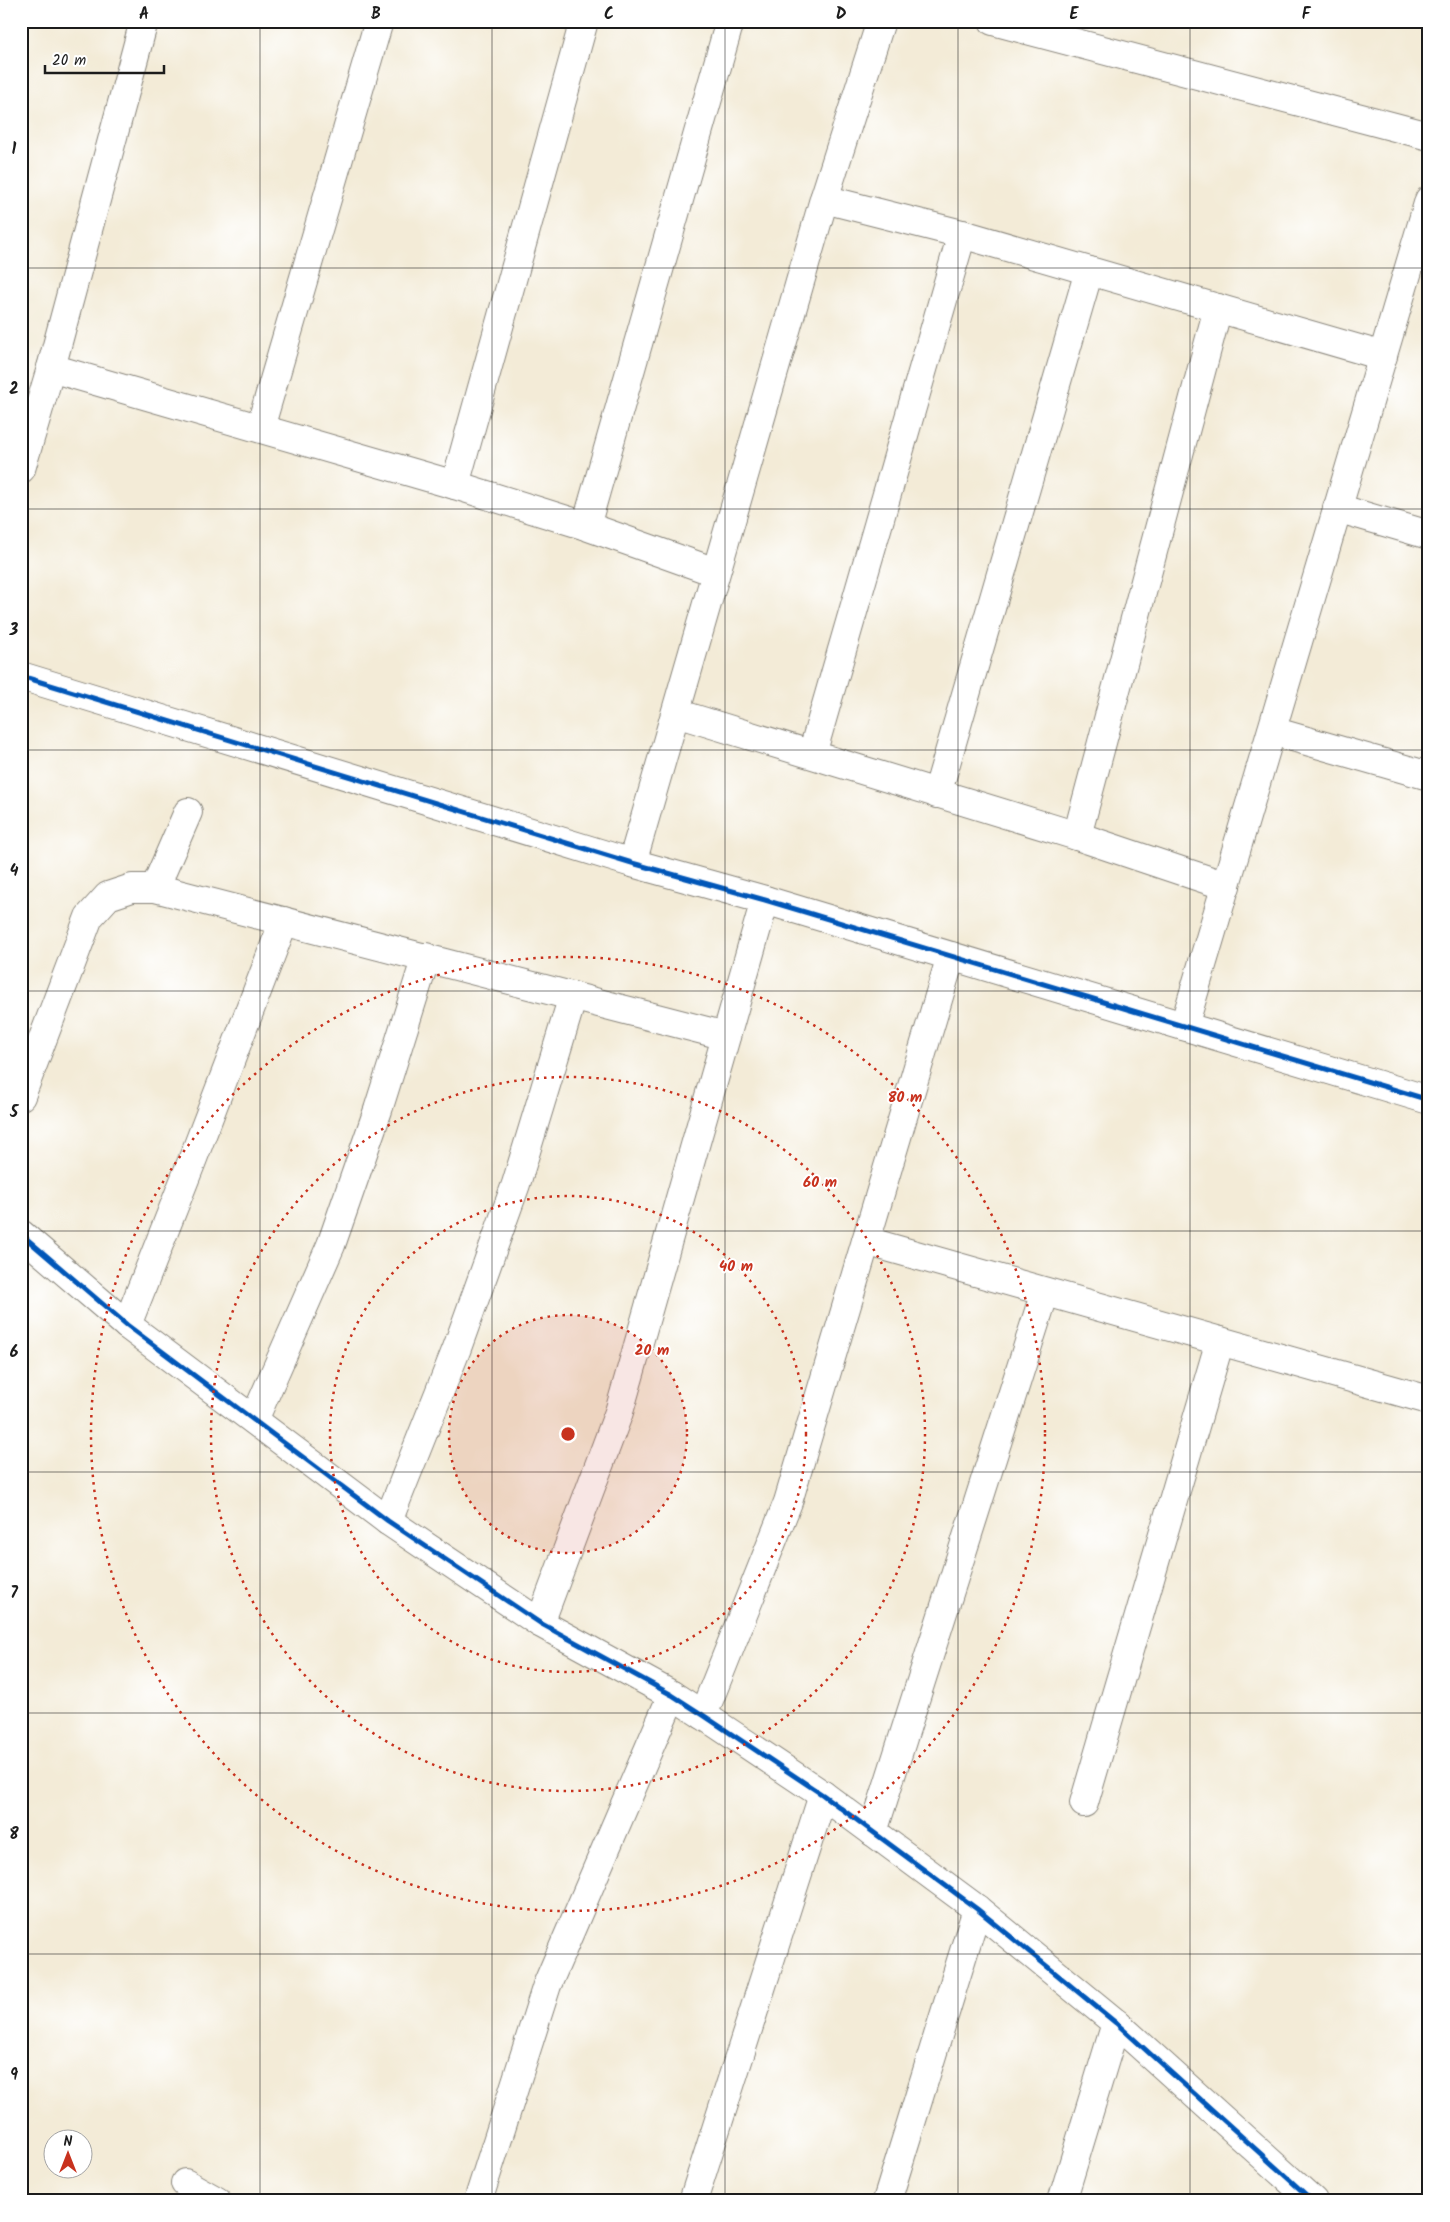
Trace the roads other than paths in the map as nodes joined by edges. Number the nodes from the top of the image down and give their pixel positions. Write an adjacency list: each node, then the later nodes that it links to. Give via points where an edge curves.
1 (144, 21): 14 (street)
2 (379, 21): 15 (street)
3 (584, 21): 17 (street)
4 (730, 21): 19 (street)
5 (881, 21): 8 (street)
6 (993, 21): 7 (street)
7 (1429, 136)
8 (824, 199): 10 (street); 21 (street)
9 (1429, 200): 13 (street)
10 (962, 234): 11 (street); 25 (street)
11 (1089, 271): 12 (street); 27 (street)
12 (1218, 308): 13 (street); 29 (street)
13 (1383, 356): 18 (street)
14 (51, 368): 15 (street); 16 (street)
15 (260, 428): 17 (street)
16 (21, 469)
17 (455, 485): 19 (street)
18 (1337, 508): 20 (street); 24 (street)
19 (586, 526): 21 (street)
20 (1429, 534)
21 (715, 572): 23 (street)
22 (21, 676): 30 (street)
23 (676, 713): 25 (street); 30 (street)
24 (1272, 731): 26 (street); 31 (street)
25 (812, 754): 27 (street)
26 (1429, 776)
27 (937, 794): 29 (street)
28 (188, 812): 32 (street)
29 (1077, 836): 31 (street)
30 (632, 863): 33 (street)
31 (1226, 886): 38 (street)
32 (155, 888): 34 (street); 40 (street, via 132,888 108,896 89,918)
33 (765, 900): 35 (street); 39 (street)
34 (284, 921): 36 (street); 45 (street)
35 (951, 956): 38 (street); 43 (street)
36 (426, 957): 37 (street); 48 (street, via 331,1246)
37 (572, 996): 39 (street); 49 (street, via 516,1184 457,1348)
38 (1184, 1026): 41 (street)
39 (726, 1036): 50 (street, via 619,1412)
40 (21, 1096)
41 (1429, 1100)
42 (21, 1234): 45 (street)
43 (866, 1241): 44 (street); 52 (street, via 788,1502)
44 (1045, 1292): 46 (street); 55 (street)
45 (127, 1325): 48 (street)
46 (1220, 1341): 47 (street); 54 (street)
47 (1429, 1400)
48 (254, 1420): 49 (street)
49 (388, 1521): 50 (street)
50 (540, 1623): 51 (street)
51 (672, 1695): 52 (street); 60 (street, via 547,1985)
52 (703, 1715): 53 (street)
53 (823, 1795): 55 (street); 61 (street)
54 (1084, 1802)
55 (873, 1832): 56 (street)
56 (977, 1909): 57 (street); 62 (street)
57 (1116, 2023): 63 (street); 64 (street)
58 (185, 2183): 59 (street)
59 (217, 2201)
60 (478, 2201)
61 (693, 2201)
62 (887, 2201)
63 (1062, 2201)
64 (1313, 2201)

